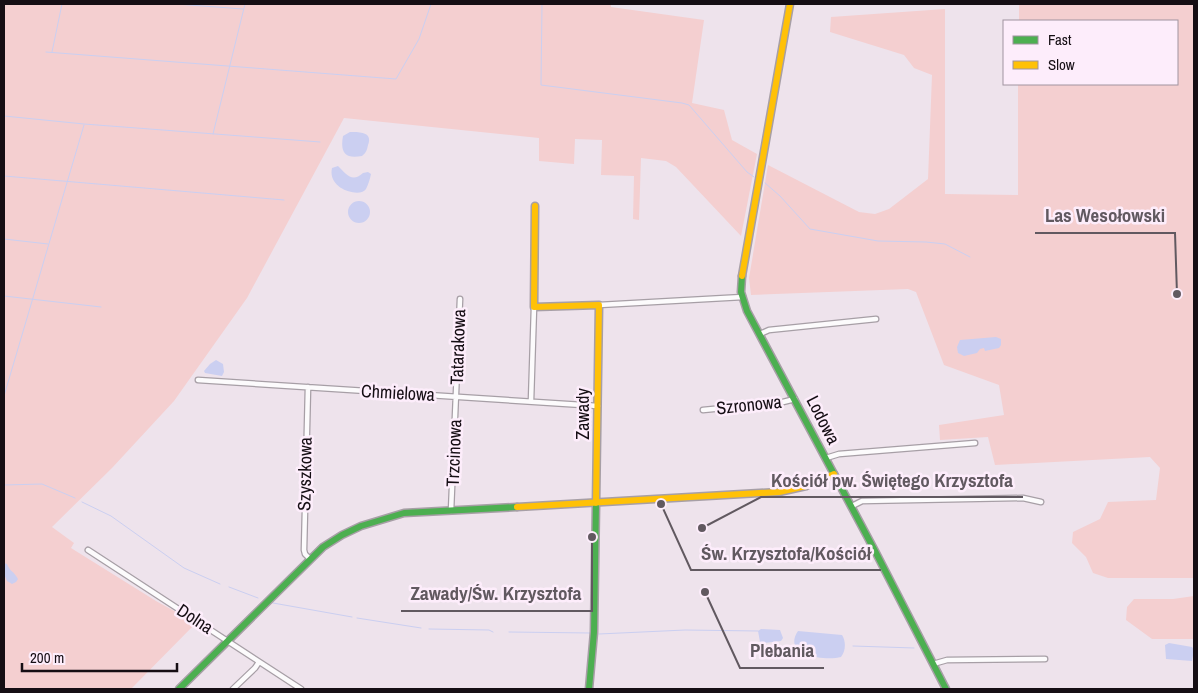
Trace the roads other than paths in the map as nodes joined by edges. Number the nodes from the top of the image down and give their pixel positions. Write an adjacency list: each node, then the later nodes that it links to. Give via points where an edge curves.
1 (790, 4): 3 (street, via 742,270)
2 (535, 206): 6 (street)
3 (742, 297): 5 (street); 8 (street, Lodowa)
4 (460, 298): 11 (street, Tatarakowa)
5 (599, 305): 6 (street); 14 (street, Zawady)
6 (534, 307): 13 (street)
7 (876, 318): 8 (street, via 769,330)
8 (760, 334): 12 (street, Lodowa)
9 (198, 380): 10 (street, Chmielowa)
10 (308, 387): 11 (street, Chmielowa); 24 (street, Szyszkowa, via 304,550)
11 (456, 396): 13 (street, Chmielowa); 22 (street, Trzcinowa)
12 (795, 399): 15 (street, Szronowa); 17 (street, Lodowa)
13 (531, 401): 14 (street, Chmielowa)
14 (598, 406): 19 (street, Zawady)
15 (703, 410)
16 (975, 443): 17 (street, via 838,454)
17 (826, 458): 18 (street, Lodowa)
18 (834, 474): 19 (street, via 806,486 779,492); 21 (street, Lodowa)
19 (597, 502): 22 (street); 32 (street, Zawady, via 594,638)
20 (1041, 502): 21 (street, via 1023,498 990,498 862,501)
21 (852, 506): 28 (street, Lodowa)
22 (451, 511): 24 (street, via 404,513 367,522 334,539)
23 (88, 550): 25 (street, Dolna)
24 (310, 559): 25 (street)
25 (228, 640): 27 (street, Dolna); 29 (street)
26 (1045, 659): 28 (street, via 947,660)
27 (259, 662): 30 (street); 31 (street, Dolna)
28 (933, 664): 33 (street, Lodowa)
29 (179, 689)
30 (233, 689)
31 (301, 689)
32 (589, 689)
33 (946, 689)

